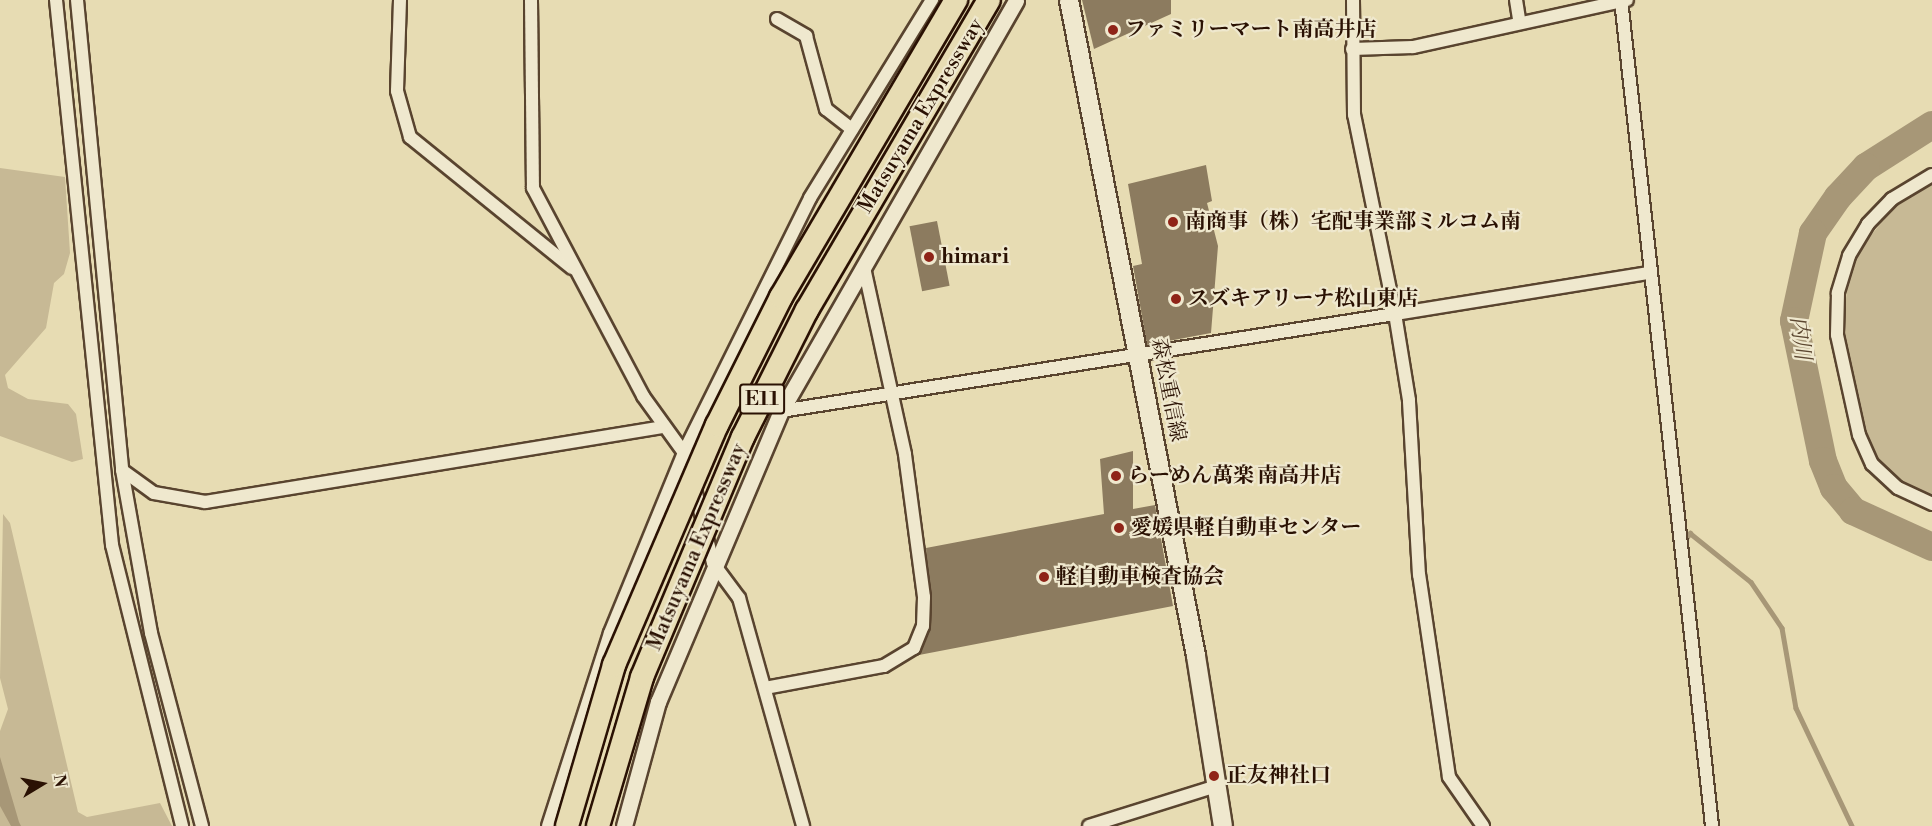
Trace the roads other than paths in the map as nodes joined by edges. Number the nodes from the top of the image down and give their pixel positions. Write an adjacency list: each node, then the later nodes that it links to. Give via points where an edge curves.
1 (56, 0): 32 (street, via 112,545)
2 (77, 0): 27 (street)
3 (400, 0): 19 (street, via 397,91 410,137)
4 (531, 0): 19 (street, via 530,178)
5 (932, 0): 16 (street)
6 (956, 0): 35 (highway, Matsuyama Expressway / E11, bridge, via 781,297 717,425 614,665)
7 (989, 0): 36 (highway, Matsuyama Expressway / E11, bridge, via 807,310 743,437 642,676)
8 (1016, 0): 18 (street)
9 (1069, 0): 22 (main road, 森松重信線)
10 (1353, 0): 15 (street)
11 (1516, 0): 14 (street)
12 (1623, 0): 14 (street); 20 (street)
13 (777, 19): 16 (street, via 806,36 826,109)
14 (1519, 20): 15 (street, via 1413,46)
15 (1352, 49): 21 (street, via 1354,115)
16 (852, 129): 26 (street, via 810,198)
17 (1932, 175): 28 (street, via 1892,199 1868,224 1849,256 1838,293 1837,335 1859,435 1872,464 1898,488)
18 (864, 267): 23 (street); 24 (street)
19 (575, 271): 25 (street)
20 (1648, 273): 21 (street); 42 (street)
21 (1395, 315): 22 (street); 41 (street, via 1409,399 1419,576 1449,777)
22 (1139, 357): 23 (street); 31 (main road, 森松重信線)
23 (892, 395): 24 (street); 30 (street, via 924,597 914,648 884,666)
24 (781, 411): 29 (street)
25 (661, 427): 26 (street); 27 (street, via 206,502 154,493)
26 (685, 450): 29 (street); 34 (street, via 610,633)
27 (122, 470): 33 (street, via 151,633)
28 (1932, 504)
29 (713, 563): 30 (street, via 739,598); 37 (street, via 658,702)
30 (765, 688): 38 (street)
31 (1217, 786): 39 (street); 40 (main road, 森松重信線)
32 (182, 826)
33 (202, 826)
34 (548, 826)
35 (567, 826)
36 (598, 826)
37 (624, 826)
38 (803, 826)
39 (1089, 826)
40 (1223, 826)
41 (1483, 826)
42 (1712, 826)

